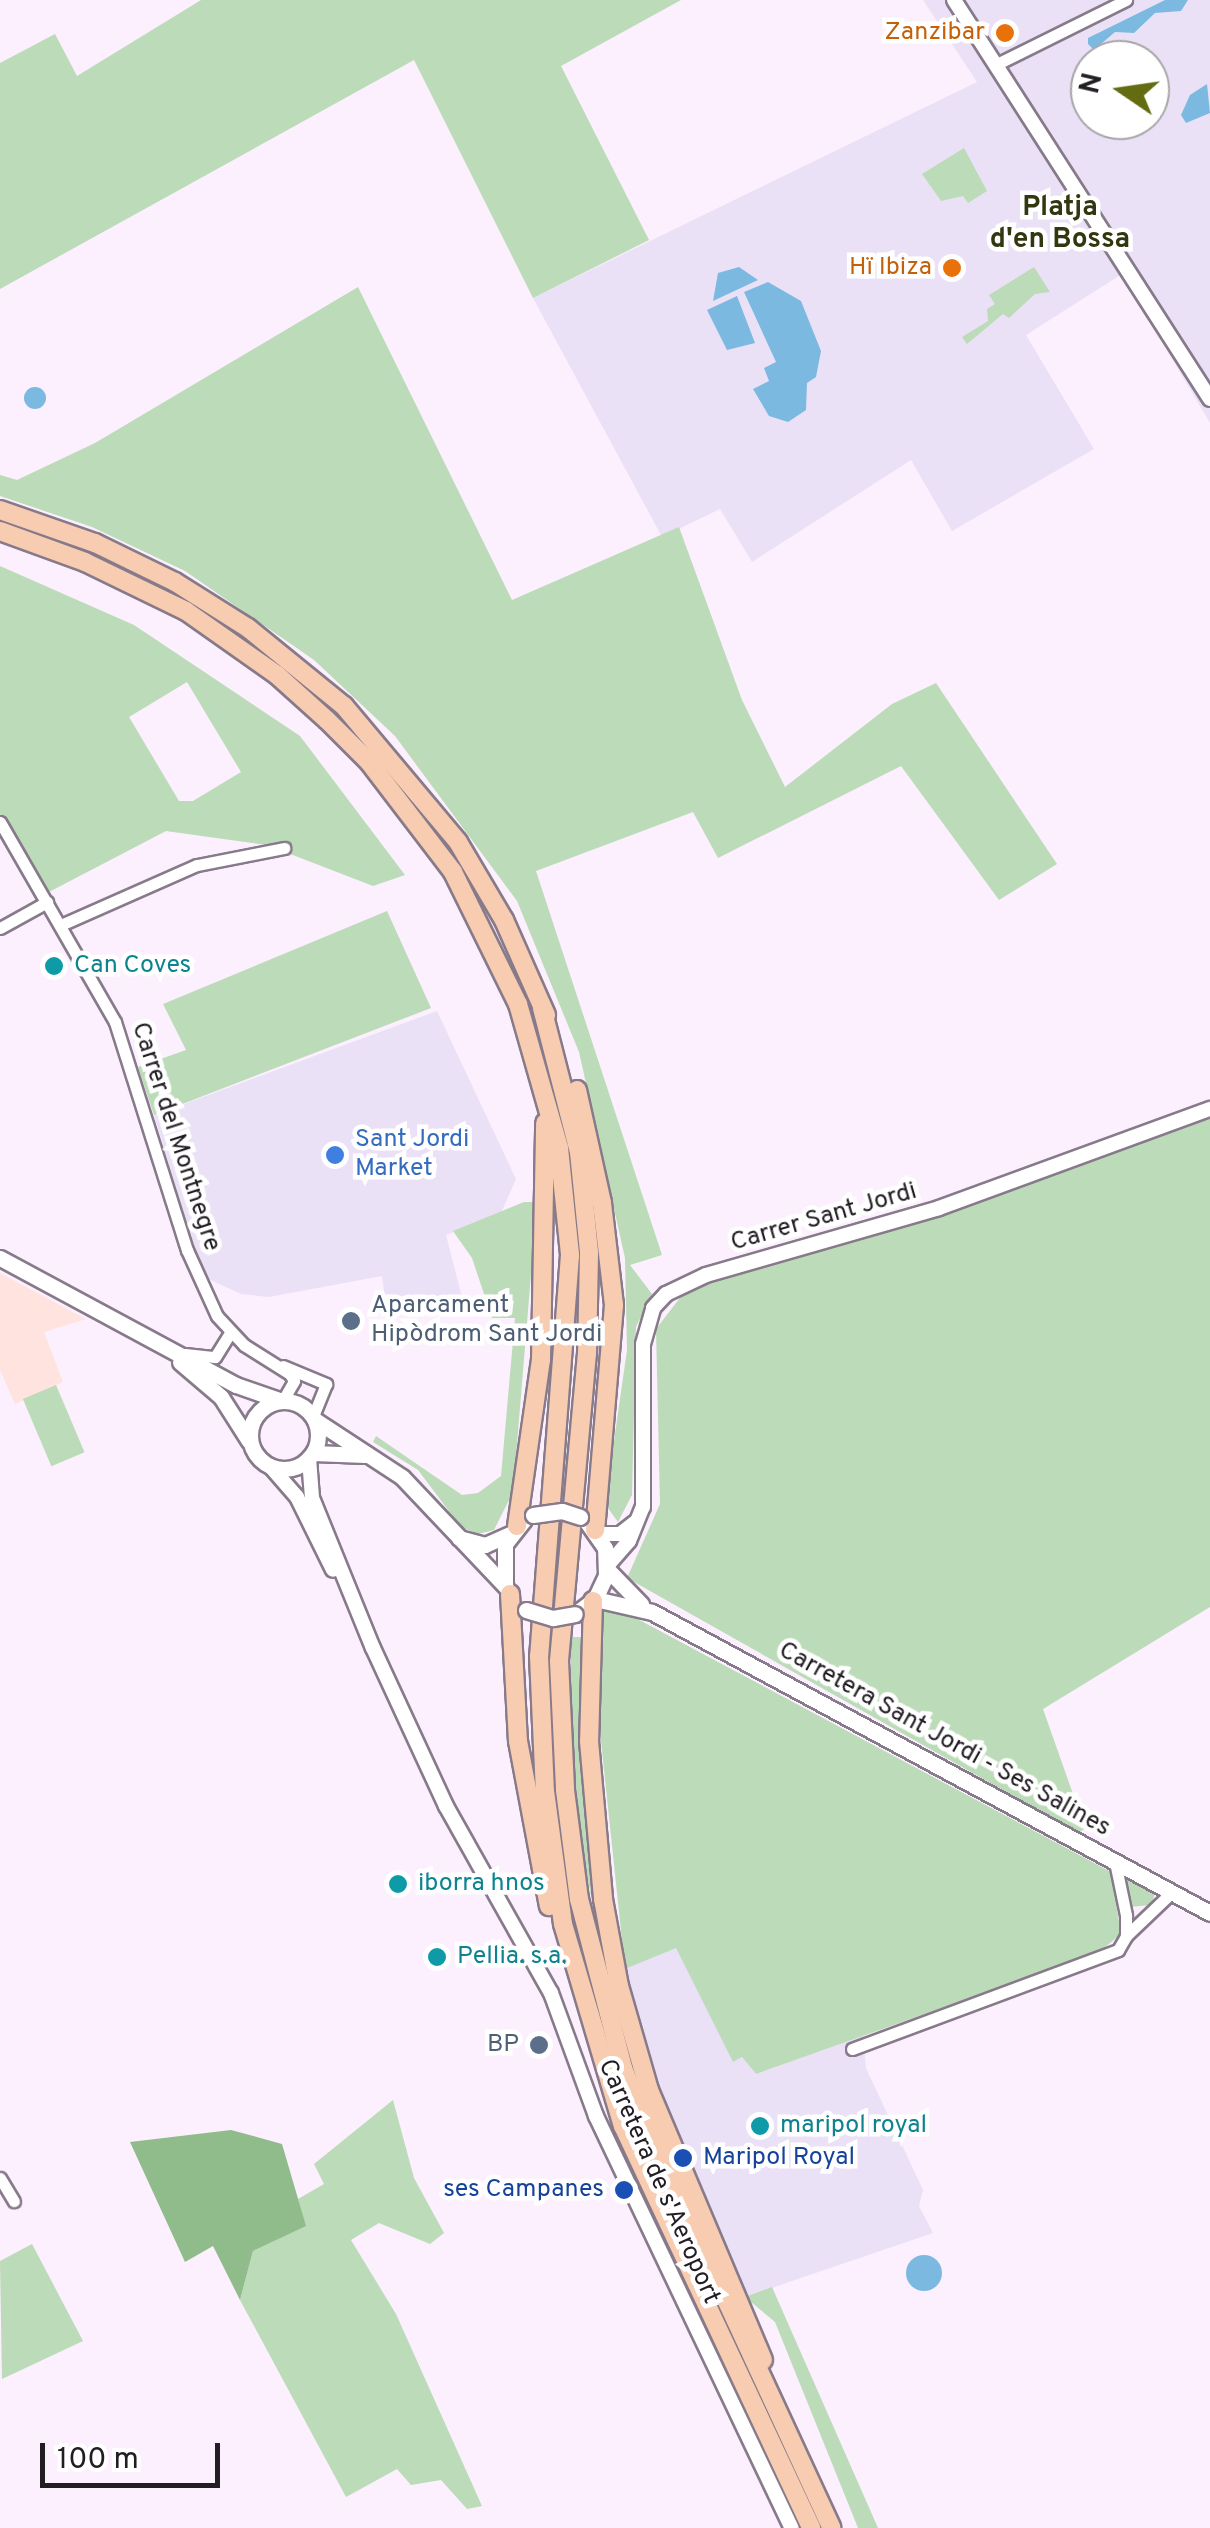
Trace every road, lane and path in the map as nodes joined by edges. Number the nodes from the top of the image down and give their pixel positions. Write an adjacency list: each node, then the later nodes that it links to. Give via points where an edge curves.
1 (954, 0): 3 (street)
2 (1126, 0): 3 (street)
3 (999, 63): 4 (street)
4 (1210, 399)
5 (0, 510): 12 (highway, via 95,544 186,588 277,649 344,706 458,842 504,920)
6 (0, 531): 13 (highway, via 85,562 186,611 277,674 355,748 453,872 518,1004)
7 (0, 822): 9 (street, Carrer del Montnegre)
8 (284, 848): 10 (street, via 197,865)
9 (47, 902): 10 (street, Carrer del Montnegre); 11 (street)
10 (63, 924): 16 (street, Carrer del Montnegre, via 115,1022 208,1296)
11 (0, 928)
12 (542, 1008): 28 (highway, via 574,1076 610,1254 611,1370); 43 (highway, via 579,1152 589,1253 587,1353 559,1661 579,1900 644,2122)
13 (544, 1082): 27 (highway, via 541,1360); 39 (highway, via 567,1210 570,1294 543,1575 540,1728 549,1834)
14 (1210, 1108): 26 (street, Carrer Sant Jordi, via 939,1208 706,1275 666,1294 653,1308 643,1344 647,1481)
15 (0, 1258): 17 (main road)
16 (230, 1334): 18 (street, via 214,1357); 19 (street, Carrer del Montnegre)
17 (153, 1341): 18 (main road); 22 (main road, via 221,1397)
18 (178, 1353): 20 (main road)
19 (274, 1364): 20 (street, via 294,1381); 21 (street, Carrer del Montnegre, via 326,1384)
20 (281, 1400): 21 (main road); 22 (main road, via 252,1422)
21 (314, 1418): 23 (main road); 24 (main road)
22 (252, 1445): 25 (main road)
23 (311, 1456): 24 (main road); 25 (main road, via 291,1468); 31 (street, via 312,1498)
24 (369, 1456): 29 (main road, via 424,1497)
25 (270, 1466): 31 (street, via 297,1497)
26 (641, 1515): 28 (street, via 620,1534); 30 (street, Carrer Sant Jordi)
27 (520, 1525): 28 (main road, bridge, via 552,1510 580,1517); 29 (main road, via 485,1545); 32 (main road, via 500,1565)
28 (597, 1531): 30 (main road)
29 (456, 1536): 32 (main road)
30 (607, 1567): 33 (main road); 34 (main road, Carretera Sant Jordi - Ses Salines)
31 (338, 1570): 44 (street, Carretera de s'Aeroport, via 446,1806 551,1993 596,2116)
32 (508, 1590): 33 (main road, bridge, via 526,1610 553,1618 575,1614); 39 (highway, via 524,1776 547,1901)
33 (594, 1600): 34 (main road, Carretera Sant Jordi - Ses Salines); 43 (highway, via 588,1741 619,1986 649,2090 748,2314)
34 (652, 1612): 35 (main road, Carretera Sant Jordi - Ses Salines)
35 (1116, 1862): 36 (main road, Carretera Sant Jordi - Ses Salines); 38 (street)
36 (1172, 1892): 37 (main road, Carretera Sant Jordi - Ses Salines); 38 (street)
37 (1210, 1913)
38 (1126, 1936): 40 (street, via 1100,1961)
39 (575, 1976): 45 (highway, via 646,2179)
40 (852, 2049)
41 (0, 2178): 42 (street)
42 (14, 2201)
43 (781, 2418): 46 (highway)
44 (792, 2528)
45 (810, 2528)
46 (832, 2528)

